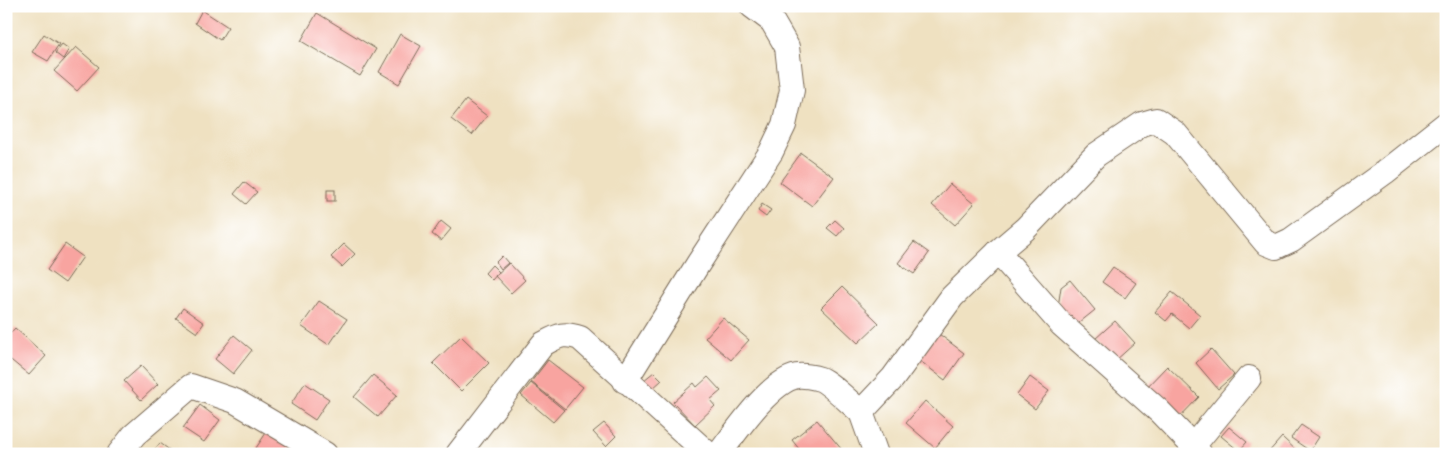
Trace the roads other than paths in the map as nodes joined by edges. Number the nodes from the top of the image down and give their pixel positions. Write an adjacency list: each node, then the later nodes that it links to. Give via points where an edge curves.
1 (752, 6): 5 (street, via 772,21 787,47 792,90 784,125 771,152)
2 (1446, 124): 3 (street, via 1291,240 1276,247 1266,243 1175,133 1156,120 1142,124 1096,155 1025,229)
3 (998, 252): 6 (street, via 952,297 893,378); 7 (street, via 1061,324 1159,411)
4 (1250, 378): 7 (street)
5 (625, 381): 10 (street, via 580,338 560,335 543,344); 11 (street)
6 (862, 412): 12 (street, via 821,379 799,375 778,386 751,412); 13 (street)
7 (1197, 450)
8 (119, 454): 9 (street, via 134,435 191,386 235,401)
9 (325, 454)
10 (458, 454)
11 (708, 454)
12 (719, 454)
13 (876, 454)

